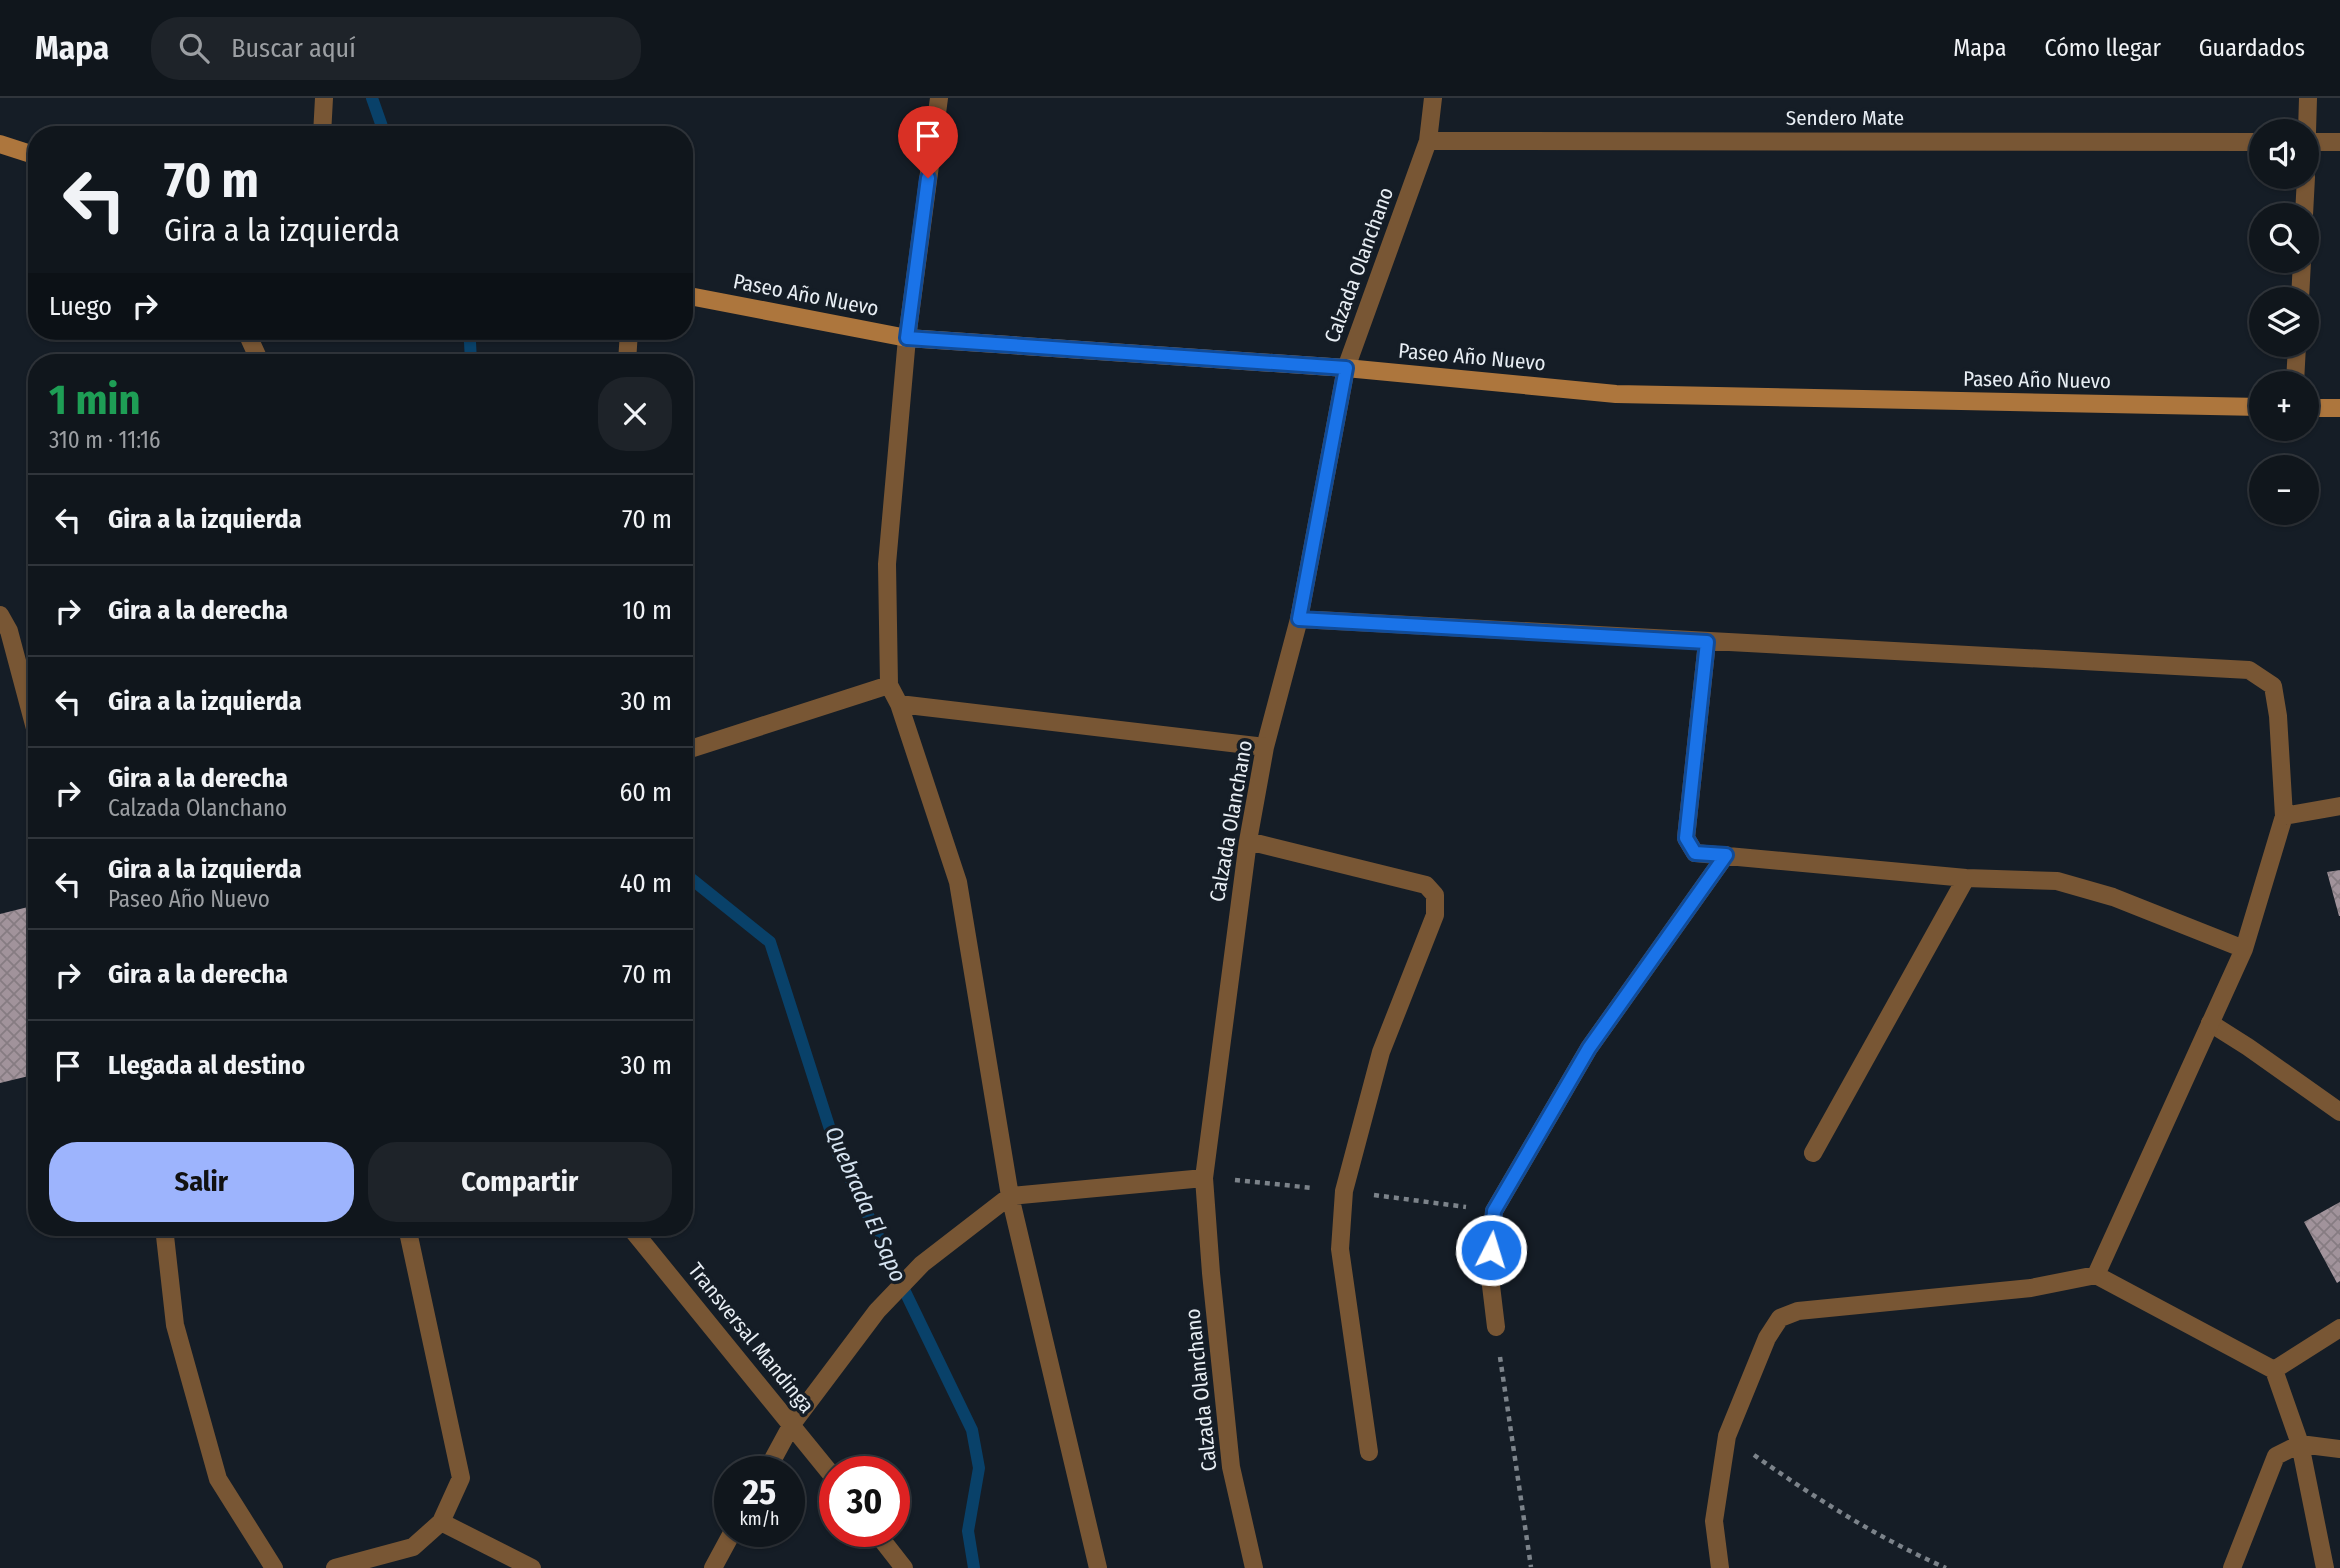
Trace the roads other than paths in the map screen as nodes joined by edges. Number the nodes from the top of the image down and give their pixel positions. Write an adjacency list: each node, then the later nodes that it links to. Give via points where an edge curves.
1 (324, 98): 6 (street)
2 (939, 98): 14 (street)
3 (1433, 98): 7 (street, Calzada Olanchano)
4 (2308, 98): 5 (street)
5 (2308, 119)
6 (322, 126)
7 (1428, 141): 8 (street, Sendero Mate); 15 (street, Calzada Olanchano)
8 (2249, 142)
9 (2319, 142): 10 (street)
10 (2340, 142)
11 (0, 144): 12 (street)
12 (28, 153)
13 (693, 297): 14 (street, Paseo Año Nuevo)
14 (907, 338): 15 (street, Paseo Año Nuevo); 22 (street, via 887,565)
15 (1346, 368): 16 (street, Paseo Año Nuevo, via 1616,394); 20 (street, Calzada Olanchano)
16 (2249, 407)
17 (2319, 408): 18 (street)
18 (2340, 408)
19 (0, 615): 23 (street, via 9,631)
20 (1299, 619): 21 (street); 25 (street, Calzada Olanchano)
21 (1707, 642): 28 (street, via 2249,670 2273,686); 30 (street, via 1686,838 1695,853)
22 (889, 685): 24 (street); 26 (street)
23 (28, 702)
24 (899, 705): 25 (street); 37 (street, via 958,882)
25 (1265, 747): 29 (street, Calzada Olanchano)
26 (693, 748)
27 (2340, 806): 28 (street)
28 (2284, 816): 32 (street)
29 (1248, 841): 36 (street, Calzada Olanchano); 48 (street, via 1426,885 1435,895 1435,915 1381,1052 1344,1191 1340,1248)
30 (1726, 855): 31 (street); 42 (street, via 1589,1048 1494,1211 1489,1269)
31 (1966, 877): 32 (street, via 2057,881); 35 (street)
32 (2244, 949): 33 (street)
33 (2210, 1023): 34 (street); 41 (street)
34 (2340, 1112)
35 (1813, 1153)
36 (1204, 1178): 37 (street); 60 (street, Calzada Olanchano, via 1231,1467)
37 (1010, 1196): 45 (street, via 922,1264 877,1311); 59 (street)
38 (165, 1236): 54 (street, via 174,1325 218,1479)
39 (409, 1236): 51 (street, via 461,1478)
40 (637, 1236): 45 (street, Transversal Mandinga)
41 (2096, 1275): 44 (street); 61 (street, via 2031,1288 1798,1311 1780,1318 1767,1338 1727,1436 1714,1521)
42 (1496, 1327)
43 (2340, 1328): 44 (street)
44 (2274, 1370): 46 (street)
45 (792, 1424): 49 (street); 50 (street, Transversal Mandinga)
46 (2300, 1444): 47 (street); 62 (street, via 2276,1456); 63 (street)
47 (2340, 1449)
48 (1368, 1452)
49 (775, 1456)
50 (819, 1459)
51 (441, 1522): 55 (street, via 413,1546); 56 (street)
52 (724, 1547): 57 (street)
53 (888, 1547): 58 (street)
54 (274, 1568)
55 (335, 1568)
56 (532, 1568)
57 (713, 1568)
58 (904, 1568)
59 (1098, 1568)
60 (1254, 1568)
61 (1720, 1568)
62 (2232, 1568)
63 (2325, 1568)

